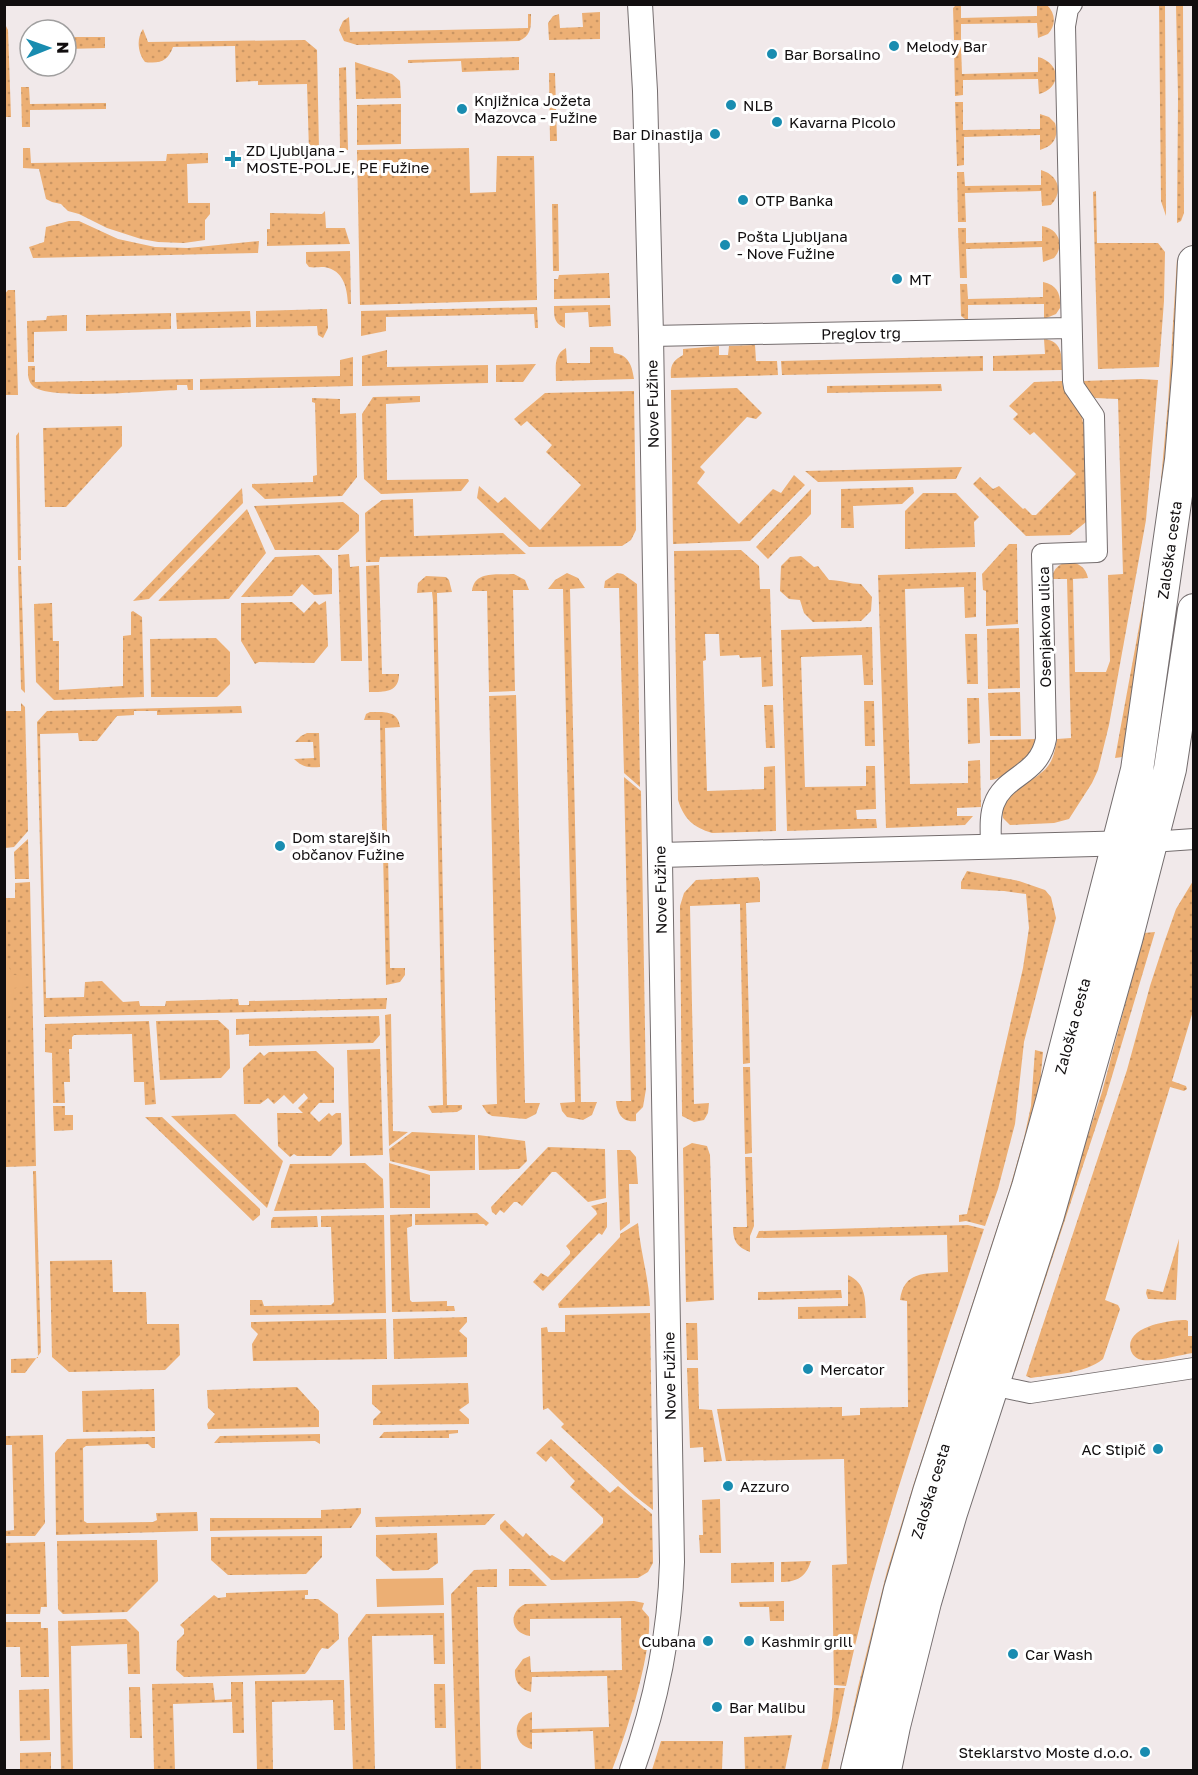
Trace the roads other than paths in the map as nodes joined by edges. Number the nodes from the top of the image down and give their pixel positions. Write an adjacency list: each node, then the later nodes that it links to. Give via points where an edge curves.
1 (640, 4): 5 (street, Nove Fužine)
2 (1072, 4): 4 (street, via 1065,26)
3 (1194, 262): 9 (main road, Zaloška cesta, via 1183,439 1170,548 1137,770)
4 (1071, 328): 5 (street, Preglov trg); 10 (street, Osenjakova ulica, via 1074,387 1094,416 1097,552 1042,554 1046,740 1035,765 1008,785 994,802)
5 (651, 336): 11 (street, Nove Fužine)
6 (1194, 610): 8 (main road, Zaloška cesta, via 1170,769)
7 (1194, 839): 8 (street)
8 (1151, 842): 9 (street); 13 (main road, Zaloška cesta, via 1048,1215)
9 (1119, 843): 10 (street); 15 (main road, Zaloška cesta, via 1028,1187 900,1590)
10 (992, 846): 11 (street)
11 (660, 855): 14 (street, Nove Fužine, via 671,1592 662,1662)
12 (1194, 1368): 13 (street, via 1030,1393)
13 (992, 1385): 16 (main road, Zaloška cesta, via 924,1602)
14 (632, 1770)
15 (857, 1770)
16 (885, 1770)

